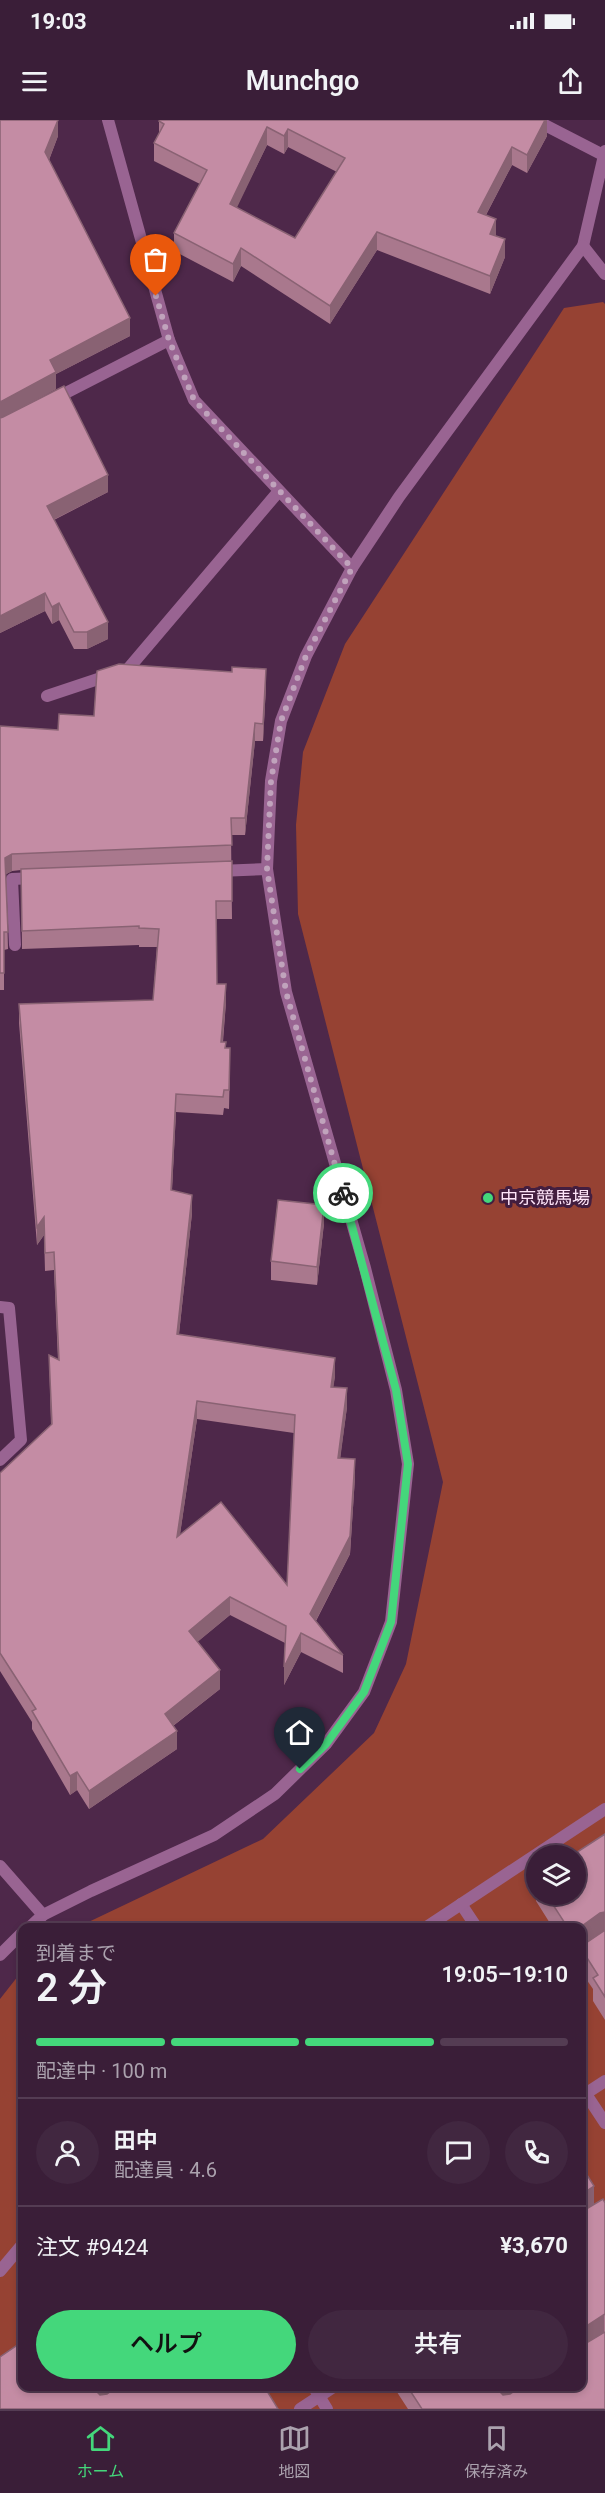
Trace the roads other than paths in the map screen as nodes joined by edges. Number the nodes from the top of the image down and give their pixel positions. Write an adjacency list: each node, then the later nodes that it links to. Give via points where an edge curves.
1 (108, 120): 6 (street)
2 (535, 120): 3 (street)
3 (604, 153): 4 (street)
4 (583, 246): 5 (street); 9 (street, via 399,497)
5 (605, 274)
6 (169, 340): 7 (street); 8 (street, via 194,400)
7 (42, 405)
8 (279, 491): 9 (street); 10 (street, via 128,669)
9 (352, 568): 11 (street, via 306,656 281,721 271,781)
10 (47, 696)
11 (267, 869): 12 (street); 20 (street, via 286,992 396,1390 408,1464 391,1622 364,1692 326,1744 274,1794 214,1835)
12 (209, 871)
13 (47, 877): 14 (street, via 12,879)
14 (15, 945)
15 (0, 1306): 16 (street, via 9,1308 21,1440)
16 (0, 1460)
17 (605, 1809): 19 (street)
18 (0, 1866): 20 (street)
19 (461, 1904): 22 (street); 23 (street)
20 (43, 1915): 21 (street)
21 (34, 1923)
22 (432, 1923)
23 (474, 1923)
24 (18, 1937): 25 (street)
25 (0, 1955)
26 (605, 2081): 27 (street)
27 (586, 2090)
28 (586, 2096): 29 (street)
29 (605, 2123)
30 (18, 2250): 31 (street)
31 (0, 2271)
32 (316, 2392): 33 (street); 34 (street)
33 (300, 2409)
34 (327, 2409)

